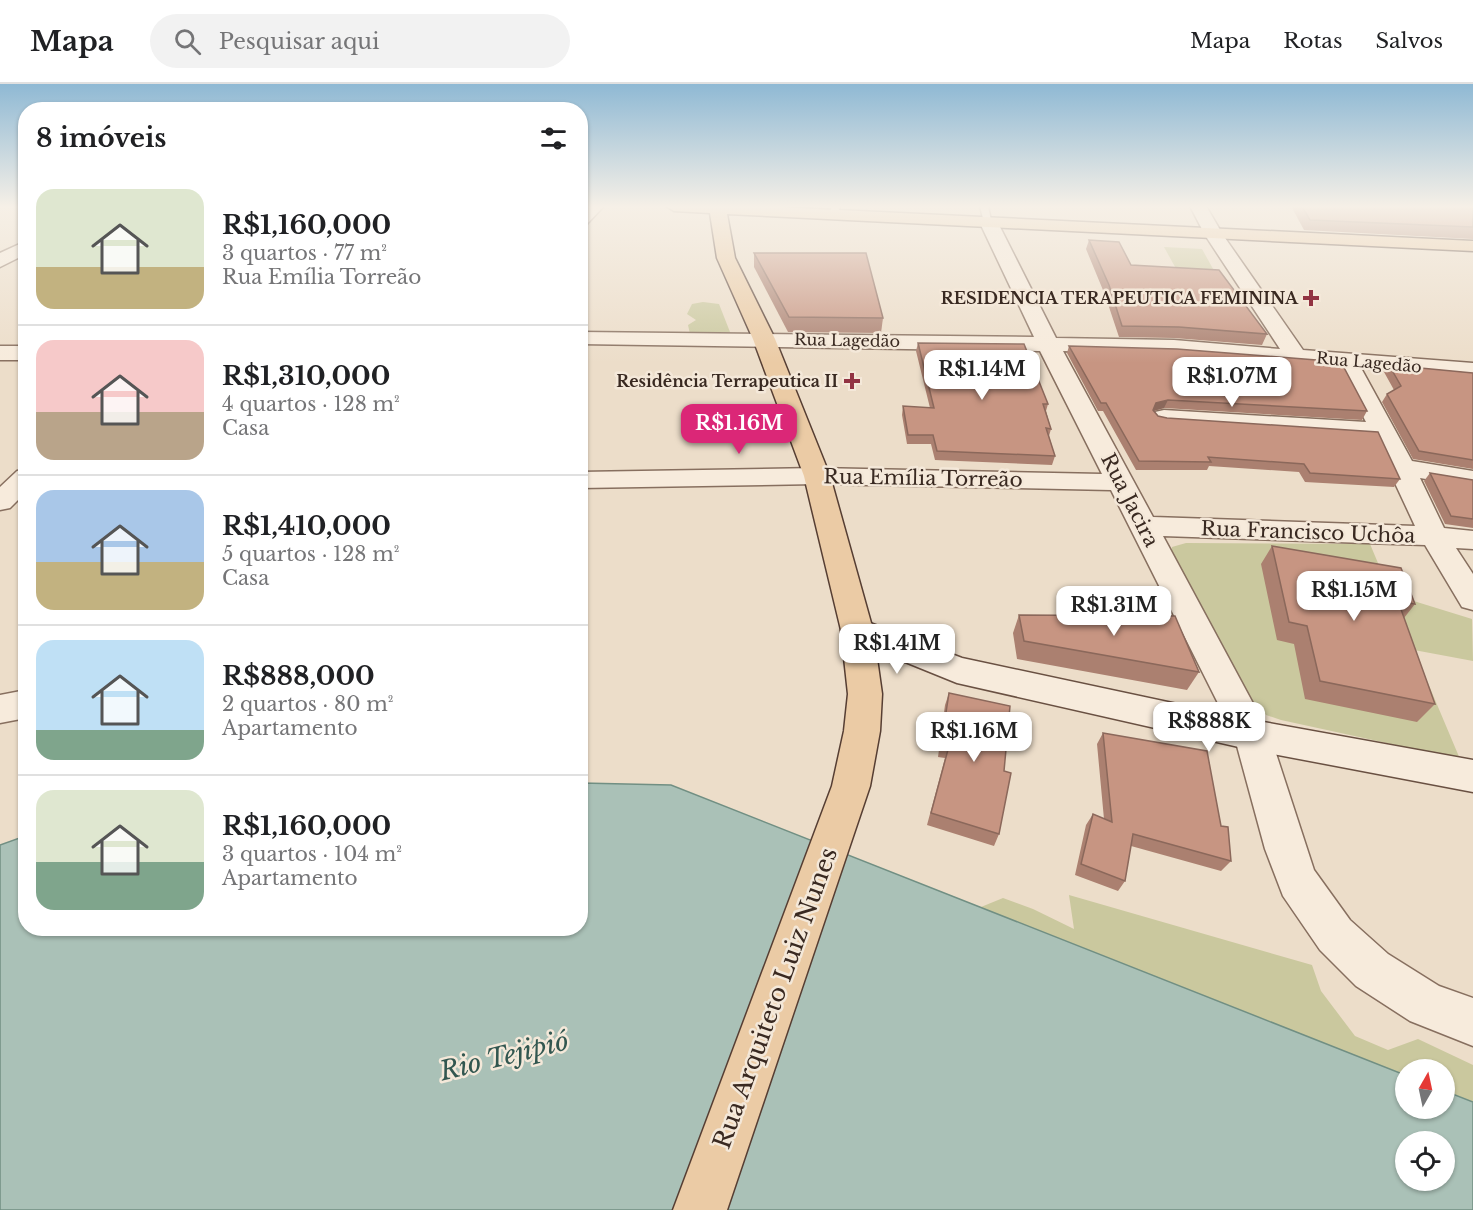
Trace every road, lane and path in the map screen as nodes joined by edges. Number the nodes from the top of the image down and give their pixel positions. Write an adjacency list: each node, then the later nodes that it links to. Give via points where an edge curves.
1 (726, 258): 5 (main road, Rua Arquiteto Luiz Nunes)
2 (1007, 259): 6 (street, Rua Jacira)
3 (1230, 259): 10 (street)
4 (588, 338): 5 (street, Rua Lagedão)
5 (764, 339): 6 (street, Rua Lagedão); 17 (main road, Rua Arquiteto Luiz Nunes)
6 (1048, 344): 10 (street, Rua Lagedão, via 1174,347); 20 (street, Rua Jacira)
7 (1473, 351): 12 (street)
8 (0, 353): 9 (street)
9 (18, 353)
10 (1296, 356): 11 (street, Rua Lagedão)
11 (1345, 360): 12 (street, Rua Lagedão); 15 (street)
12 (1413, 366): 13 (street, Rua Lagedão)
13 (1473, 370)
14 (1164, 417): 15 (street)
15 (1383, 431): 16 (street)
16 (1402, 467): 18 (street); 24 (street)
17 (817, 476): 19 (street, Rua Emília Torreão); 20 (street, Rua Emília Torreão); 27 (main road, Rua Arquiteto Luiz Nunes)
18 (1473, 479)
19 (588, 480)
20 (1121, 482): 23 (street, Rua Jacira)
21 (18, 485): 22 (street)
22 (0, 502)
23 (1144, 526): 24 (street, Rua Francisco Uchôa); 30 (street, Rua Jacira)
24 (1434, 536): 25 (street, Rua Francisco Uchôa); 26 (street)
25 (1473, 540)
26 (1473, 599)
27 (857, 630): 30 (street, via 957,670); 33 (main road, Rua Arquiteto Luiz Nunes, via 865,694 851,786)
28 (18, 706): 29 (street)
29 (0, 709)
30 (1252, 735): 31 (street); 32 (street, Rua Jacira, via 1298,882 1335,935 1372,970 1426,1005)
31 (1473, 776)
32 (1473, 1022)
33 (700, 1210)

